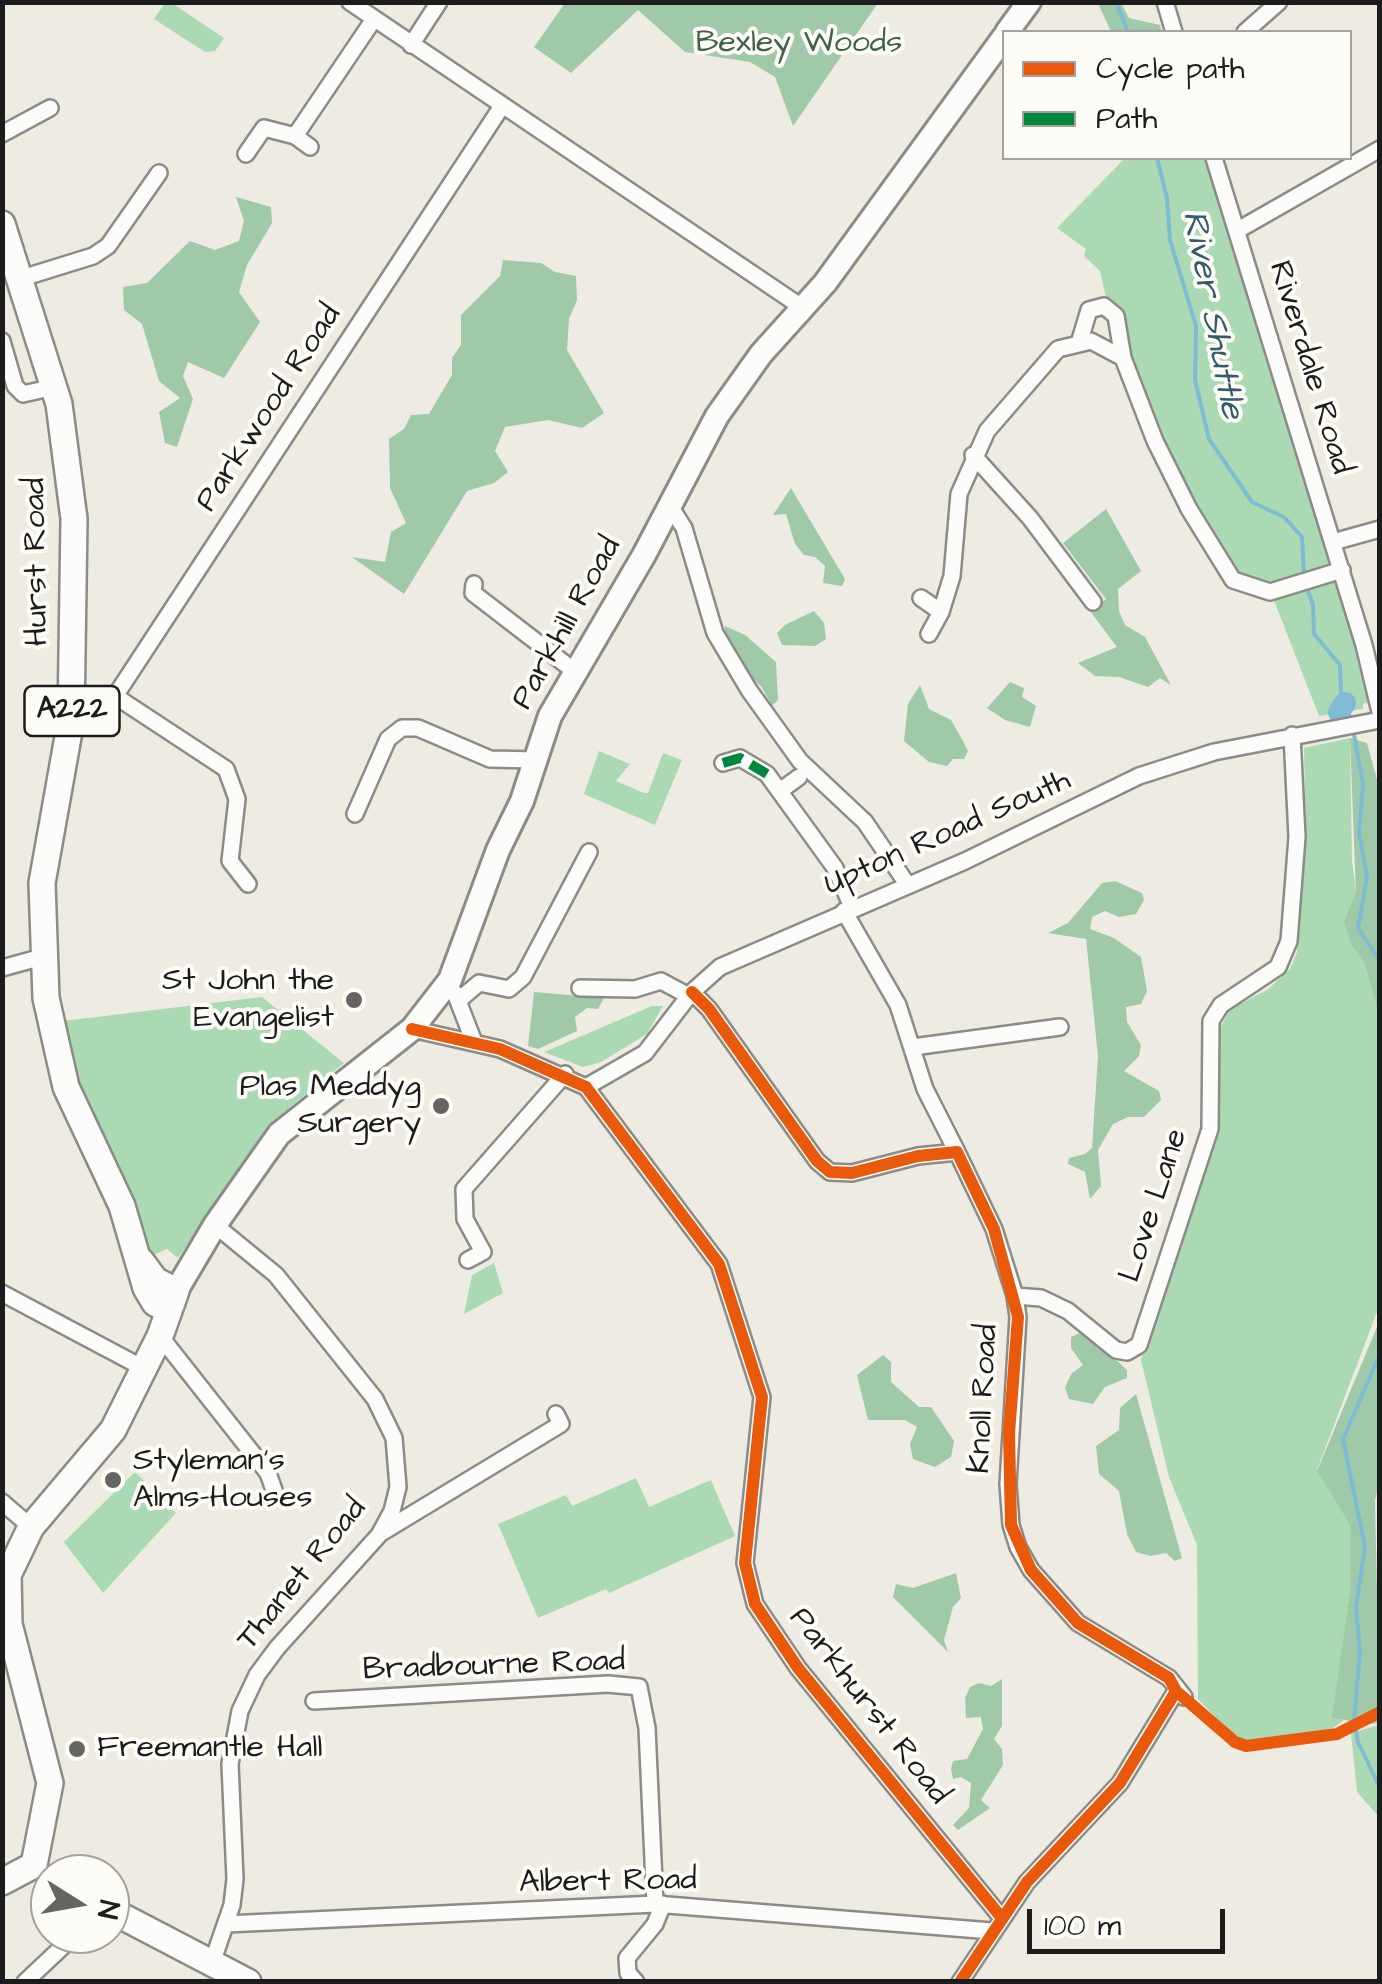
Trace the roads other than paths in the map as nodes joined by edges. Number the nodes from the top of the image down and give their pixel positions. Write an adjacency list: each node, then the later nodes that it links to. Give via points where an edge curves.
1 (350, 2): 6 (street)
2 (439, 2): 11 (street)
3 (1029, 2): 7 (main road, Parkhill Road)
4 (1165, 2): 8 (street)
5 (1279, 2): 9 (street)
6 (374, 19): 11 (street); 15 (street)
7 (1009, 30)
8 (1173, 30)
9 (1248, 30)
10 (1002, 39): 24 (main road, Parkhill Road)
11 (411, 45): 12 (street)
12 (502, 106): 24 (street); 40 (street, Parkwood Road)
13 (50, 108): 14 (street)
14 (2, 134)
15 (295, 136): 16 (street); 18 (street, via 264,128)
16 (310, 147)
17 (1378, 153): 22 (street)
18 (246, 154)
19 (1215, 160): 22 (street, Riverdale Road)
20 (159, 173): 23 (street, via 108,246)
21 (2, 224): 23 (main road, Hurst Road / A222)
22 (1238, 230): 32 (street, Riverdale Road)
23 (19, 279): 28 (main road, Hurst Road / A222)
24 (803, 308): 30 (main road, Parkhill Road, via 728,396)
25 (1080, 340): 27 (street, via 1101,343); 27 (street, via 1084,316 1104,306 1116,316); 29 (street, via 1058,349)
26 (2, 341): 28 (street, via 23,394)
27 (1123, 358): 33 (street, via 1170,472 1226,572 1251,589 1270,592)
28 (54, 387): 41 (main road, Hurst Road / A222, via 74,519)
29 (973, 455): 35 (street, via 1036,526); 37 (street, via 959,494 952,576)
30 (670, 506): 39 (main road, Parkhill Road); 53 (street, via 684,528 715,633 777,734 866,822)
31 (1380, 529): 32 (street)
32 (1333, 542): 33 (street, Riverdale Road)
33 (1342, 570): 42 (street, Riverdale Road)
34 (474, 584): 39 (street, via 472,593)
35 (1083, 597)
36 (921, 598): 37 (street)
37 (940, 612): 38 (street)
38 (929, 634)
39 (573, 670): 44 (main road, Parkhill Road)
40 (115, 696): 41 (street, Parkwood Road, via 94,720); 50 (street, via 226,769 238,800 229,846)
41 (71, 720): 55 (main road, Hurst Road / A222, via 45,853)
42 (1379, 720): 43 (street, Upton Road South)
43 (1292, 735): 53 (street, Upton Road South, via 1139,776); 72 (street, Love Lane, via 1297,838 1289,941 1278,967 1220,1005 1211,1021 1210,1129 1139,1344 1116,1350 1068,1311 1042,1298)
44 (537, 760): 48 (street, via 490,758 418,728 402,728 388,739); 59 (main road, Parkhill Road)
45 (723, 763): 47 (street, Knoll Road, via 740,758)
46 (799, 777): 47 (street)
47 (780, 791): 54 (street, Knoll Road, via 835,868)
48 (356, 814)
49 (590, 852): 59 (street, via 523,977 510,988 479,984)
50 (234, 871): 51 (street); 52 (street)
51 (218, 879)
52 (248, 884)
53 (906, 884): 54 (street, Upton Road South)
54 (848, 909): 61 (street, Upton Road South, via 720,967); 65 (street, Knoll Road)
55 (42, 956): 56 (street); 73 (main road, Hurst Road / A222, via 61,1071 138,1257)
56 (2, 968)
57 (603, 972): 60 (street)
58 (580, 988): 60 (street)
59 (454, 990): 63 (main road, Parkhill Road); 64 (street)
60 (602, 990): 61 (street, via 661,981)
61 (690, 994): 67 (street, Upton Road South, via 645,1053); 68 (street, via 709,1009 830,1172)
62 (1060, 1027): 65 (street)
63 (412, 1029): 64 (street, Parkhurst Road); 69 (main road, Parkhill Road, via 280,1134)
64 (474, 1042): 66 (street, Parkhurst Road)
65 (913, 1048): 68 (street, Knoll Road)
66 (565, 1074): 67 (street, Parkhurst Road); 70 (street, via 464,1189 466,1220 482,1252)
67 (586, 1087): 91 (street, Parkhurst Road, via 719,1264 741,1323 763,1411 744,1563 754,1604)
68 (957, 1152): 72 (street, Knoll Road, via 994,1229)
69 (215, 1224): 73 (main road, Parkhill Road); 77 (street, Thanet Road, via 276,1275 375,1399 394,1438)
70 (468, 1260)
71 (2, 1293): 75 (street)
72 (1015, 1296): 91 (street, Knoll Road, via 1008,1484 1018,1546 1078,1623 1169,1678 1180,1694 1120,1783 1038,1868)
73 (173, 1300): 74 (main road)
74 (160, 1336): 75 (main road); 78 (street, via 268,1473)
75 (145, 1369): 81 (main road, via 102,1448)
76 (561, 1423): 80 (street)
77 (398, 1486): 80 (street); 82 (street, Thanet Road)
78 (274, 1490)
79 (2, 1502): 81 (street)
80 (426, 1502): 82 (street)
81 (31, 1527): 83 (main road, via 14,1556)
82 (379, 1535): 90 (street, Thanet Road, via 277,1648 240,1711 230,1764 235,1880)
83 (4, 1600): 85 (main road, via 49,1772)
84 (314, 1701): 88 (street, Bradbourne Road, via 639,1687)
85 (43, 1854)
86 (30, 1874): 87 (main road)
87 (2, 1882)
88 (659, 1904): 90 (street, Albert Road); 91 (street, Albert Road); 96 (street, via 656,1924 627,1958)
89 (130, 1920): 93 (main road)
90 (226, 1924): 93 (street, Thanet Road)
91 (996, 1924): 97 (street)
92 (55, 1954): 94 (street)
93 (213, 1960): 95 (main road)
94 (25, 1982)
95 (248, 1982)
96 (636, 1982)
97 (960, 1982)

